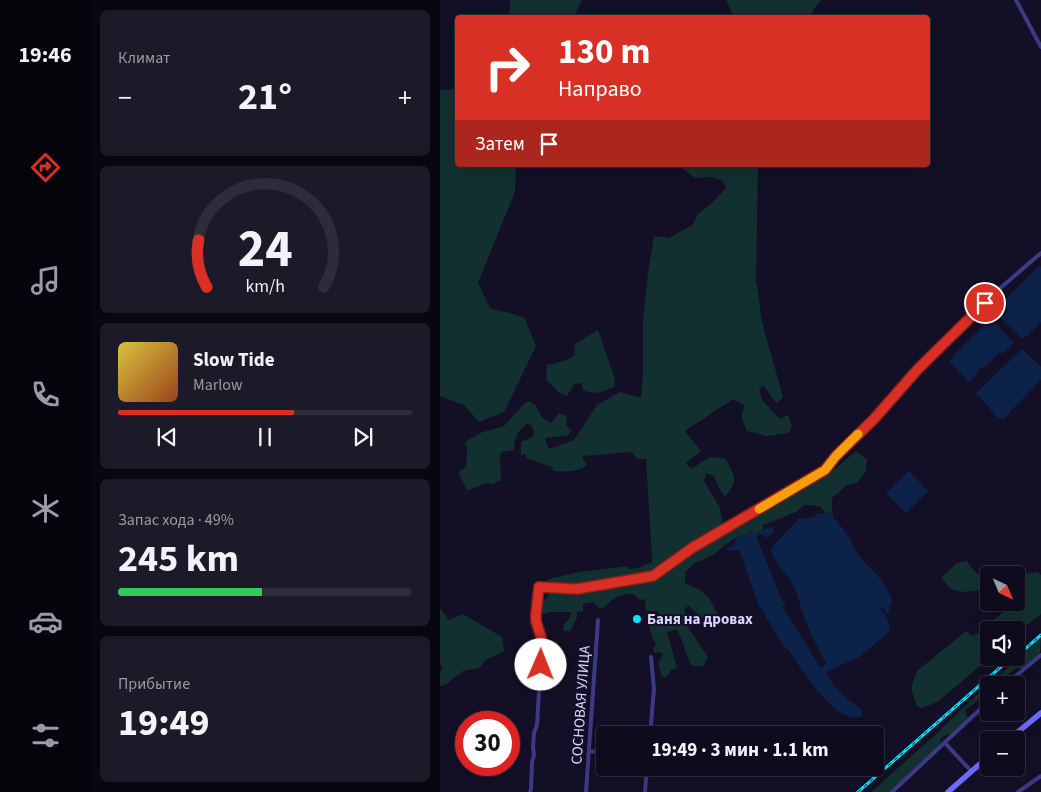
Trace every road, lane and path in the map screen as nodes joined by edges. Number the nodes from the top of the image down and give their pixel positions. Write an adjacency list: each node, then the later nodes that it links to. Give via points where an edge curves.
1 (1016, 0): 2 (street)
2 (1041, 48)
3 (1041, 253): 19 (street, via 998,290 918,369 825,470 692,548 653,576 577,589 539,587 536,621 541,637 541,665)
4 (598, 620): 13 (street, СОСНОВАЯ УЛИЦА)
5 (1041, 655): 7 (street)
6 (651, 657): 10 (street, via 654,689)
7 (1016, 676)
8 (980, 710): 12 (street)
9 (1041, 713): 11 (street)
10 (651, 726)
11 (1019, 731)
12 (945, 743): 16 (street); 22 (street)
13 (590, 751): 14 (street); 20 (street, СОСНОВАЯ УЛИЦА)
14 (596, 752)
15 (980, 764): 16 (street)
16 (971, 771): 23 (street)
17 (646, 776): 21 (street)
18 (1041, 776): 24 (street)
19 (530, 792)
20 (586, 792)
21 (645, 792)
22 (892, 792)
23 (948, 792)
24 (1018, 792)

